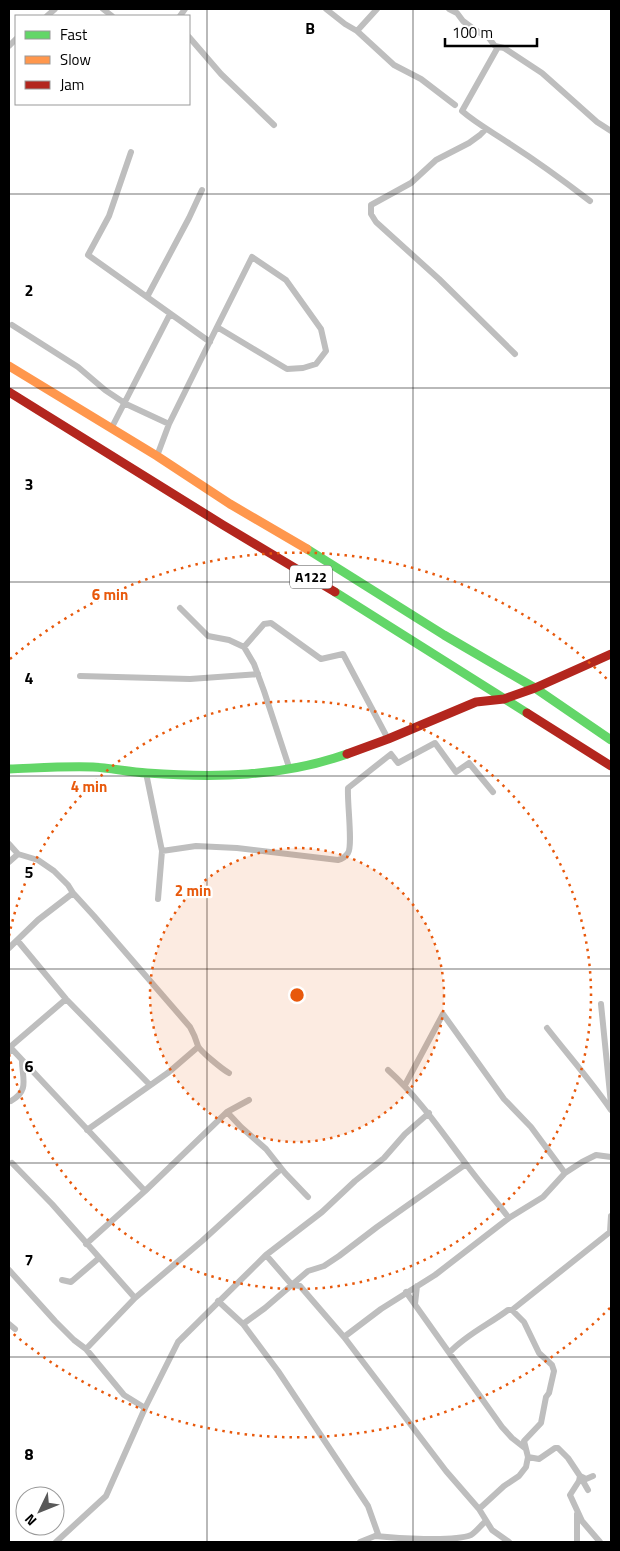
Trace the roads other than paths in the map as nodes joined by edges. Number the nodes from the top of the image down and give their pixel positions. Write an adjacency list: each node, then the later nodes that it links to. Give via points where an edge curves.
1 (326, 9): 4 (street)
2 (377, 9): 4 (street)
3 (449, 9): 6 (street)
4 (357, 31): 7 (street, via 394,65 422,79)
5 (190, 38): 8 (street, via 221,74)
6 (498, 47): 9 (street, via 462,111); 10 (street, via 542,73)
7 (454, 105)
8 (274, 125)
9 (486, 129): 13 (street); 19 (street, via 469,143 436,160 411,183 371,205 371,214)
10 (611, 131)
11 (131, 152): 14 (street, via 109,216 88,255)
12 (202, 190): 14 (street)
13 (590, 201)
14 (147, 297): 15 (street)
15 (170, 314): 18 (street); 22 (street)
16 (12, 326): 22 (street, via 78,367)
17 (217, 327): 17 (street, via 287,369 316,364 326,351 321,330 286,280 252,257); 18 (street)
18 (210, 342): 23 (street)
19 (515, 354)
20 (9, 366): 24 (main road, A122)
21 (9, 392): 27 (main road, A122, via 215,520)
22 (125, 403): 23 (street); 24 (street)
23 (169, 424): 25 (street)
24 (111, 429): 25 (main road, A122)
25 (157, 456): 26 (main road, A122)
26 (280, 532): 27 (main road, via 282,534); 33 (main road, A122)
27 (274, 548): 34 (main road, A122)
28 (180, 608): 29 (street, via 208,636 230,640)
29 (244, 647): 31 (street); 35 (street, via 264,624 271,623 321,658 343,654)
30 (611, 654): 33 (main road)
31 (258, 674): 32 (street, via 190,679); 39 (street)
32 (80, 676)
33 (535, 688): 34 (main road); 36 (main road, A122)
34 (504, 699): 35 (main road, via 476,702); 37 (main road, A122)
35 (388, 739): 39 (main road, via 321,763)
36 (611, 740)
37 (611, 766)
38 (9, 768): 40 (main road, via 93,767)
39 (290, 770): 40 (main road, via 204,776)
40 (146, 773): 43 (street)
41 (494, 792): 43 (street, via 470,764 456,772 435,743 398,763 391,754 348,788 351,846 348,854 338,860 196,846)
42 (9, 844): 44 (street)
43 (162, 852): 47 (street)
44 (18, 854): 45 (street); 46 (street, via 38,860 54,871)
45 (9, 862)
46 (73, 893): 48 (street); 53 (street, via 190,1028)
47 (158, 899)
48 (17, 940): 49 (street); 50 (street)
49 (9, 948)
50 (66, 999): 54 (street); 58 (street)
51 (601, 1004): 62 (street)
52 (547, 1028): 63 (street)
53 (198, 1047): 57 (street); 58 (street)
54 (10, 1050): 55 (street)
55 (22, 1060): 61 (street, via 25,1086); 66 (street)
56 (388, 1070): 59 (street)
57 (228, 1072)
58 (150, 1085): 66 (street)
59 (405, 1085): 65 (street); 71 (street, via 444,1014 504,1099 531,1127)
60 (249, 1100): 64 (street)
61 (11, 1101)
62 (611, 1104)
63 (611, 1110)
64 (227, 1112): 70 (street, via 266,1149); 72 (street)
65 (429, 1113): 69 (street); 78 (street, via 384,1158)
66 (87, 1130): 72 (street)
67 (611, 1157): 71 (street, via 596,1155)
68 (12, 1163): 77 (street)
69 (466, 1164): 75 (street); 82 (street, via 339,1256 308,1271)
70 (281, 1169): 73 (street); 85 (street)
71 (565, 1173): 75 (street, via 543,1197)
72 (145, 1192): 77 (street)
73 (308, 1197)
74 (611, 1216): 76 (street)
75 (509, 1218): 83 (street)
76 (611, 1233): 88 (street)
77 (86, 1244): 79 (street)
78 (266, 1255): 82 (street); 86 (street)
79 (99, 1258): 81 (street, via 71,1282); 85 (street)
80 (9, 1270): 91 (street, via 55,1321)
81 (62, 1280)
82 (292, 1285): 89 (street); 90 (street, via 300,1286)
83 (417, 1286): 84 (street); 87 (street)
84 (406, 1292): 87 (street); 90 (street)
85 (135, 1298): 91 (street)
86 (218, 1301): 89 (street); 93 (street, via 178,1342)
87 (415, 1304): 92 (street)
88 (512, 1310): 92 (street, via 462,1339); 94 (street, via 524,1322 539,1353 554,1371 541,1423 524,1441)
89 (243, 1324): 103 (street, via 368,1506 378,1534)
90 (344, 1338): 99 (street)
91 (86, 1349): 93 (street, via 124,1395)
92 (450, 1352): 94 (street, via 502,1427)
93 (145, 1408): 104 (street, via 106,1496)
94 (526, 1449): 95 (street)
95 (528, 1458): 96 (street, via 539,1459 558,1448); 99 (street, via 519,1476)
96 (580, 1476): 97 (street, via 586,1479); 98 (street); 100 (street, via 570,1495)
97 (592, 1476)
98 (588, 1490)
99 (479, 1509): 101 (street)
100 (577, 1512): 108 (street); 109 (street)
101 (486, 1521): 102 (street); 107 (street, via 492,1530)
102 (471, 1534): 103 (street, via 435,1538); 106 (street)
103 (375, 1536): 105 (street)
104 (56, 1542)
105 (360, 1542)
106 (471, 1542)
107 (509, 1542)
108 (577, 1542)
109 (600, 1542)

